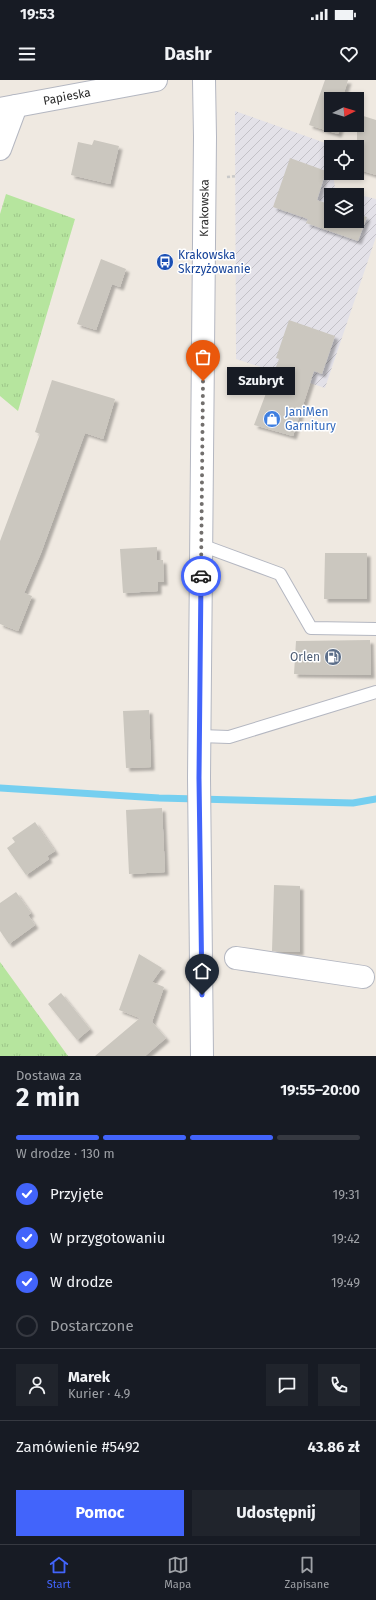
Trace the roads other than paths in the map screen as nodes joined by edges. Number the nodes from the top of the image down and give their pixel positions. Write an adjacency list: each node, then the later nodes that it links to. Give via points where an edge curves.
1 (156, 80): 3 (main road, Papieska)
2 (204, 80): 5 (main road, Krakowska)
3 (8, 108): 4 (main road)
4 (0, 149)
5 (201, 545): 6 (lane, via 280,574 311,628); 8 (main road, Krakowska)
6 (376, 629)
7 (376, 692): 8 (lane, via 229,737)
8 (200, 736): 11 (main road, Krakowska)
9 (236, 958): 10 (main road)
10 (363, 977)
11 (202, 1056)

